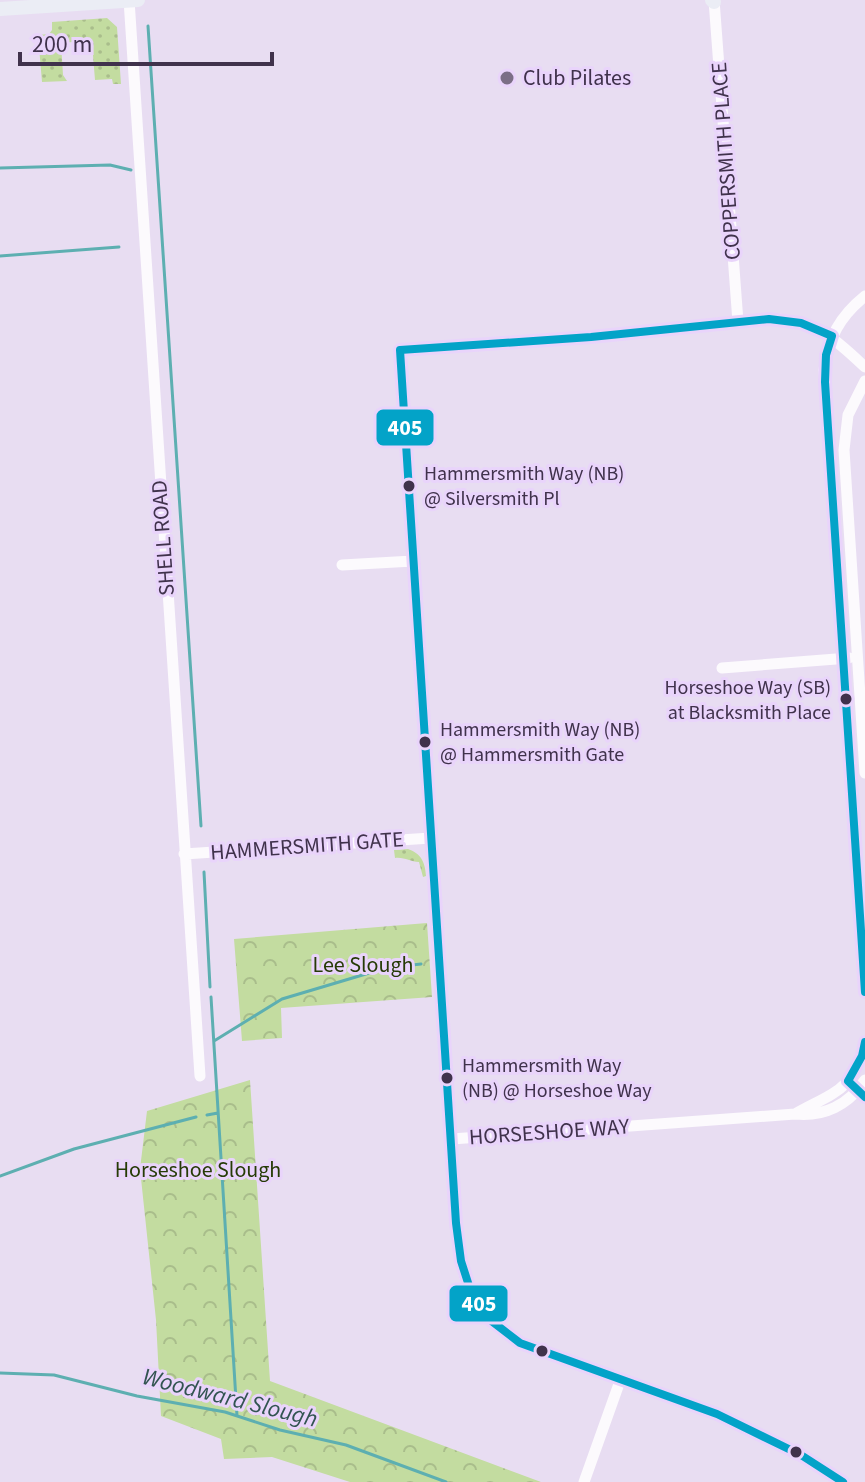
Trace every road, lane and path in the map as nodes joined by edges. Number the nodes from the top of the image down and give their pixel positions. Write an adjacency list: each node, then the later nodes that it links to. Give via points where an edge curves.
1 (129, 0): 2 (main road); 4 (main road); 18 (street, SHELL ROAD)
2 (138, 0)
3 (714, 1): 6 (street, COPPERSMITH PLACE)
4 (0, 9)
5 (865, 296): 7 (street)
6 (738, 322): 7 (street, via 786,320); 12 (street, via 400,350)
7 (832, 336): 8 (street); 11 (street, via 824,370)
8 (865, 367)
9 (865, 381): 10 (street, via 845,426)
10 (845, 470): 11 (street); 14 (street)
11 (831, 471): 14 (street)
12 (413, 561): 13 (street); 17 (street)
13 (342, 565)
14 (850, 658): 15 (street); 16 (street); 19 (street)
15 (722, 668)
16 (865, 773)
17 (431, 838): 18 (street, HAMMERSMITH GATE); 25 (street)
18 (184, 854): 21 (street, SHELL ROAD)
19 (865, 992)
20 (865, 1042): 22 (street)
21 (200, 1076)
22 (848, 1081): 23 (street); 24 (street, HORSESHOE WAY)
23 (863, 1089): 24 (street, HORSESHOE WAY, via 822,1113)
24 (795, 1114): 25 (street, HORSESHOE WAY)
25 (452, 1139): 26 (street, HORSESHOE WAY, via 458,1252 484,1314 520,1343)
26 (620, 1381): 27 (street); 28 (street, HORSESHOE WAY, via 717,1414)
27 (584, 1482)
28 (843, 1482)

